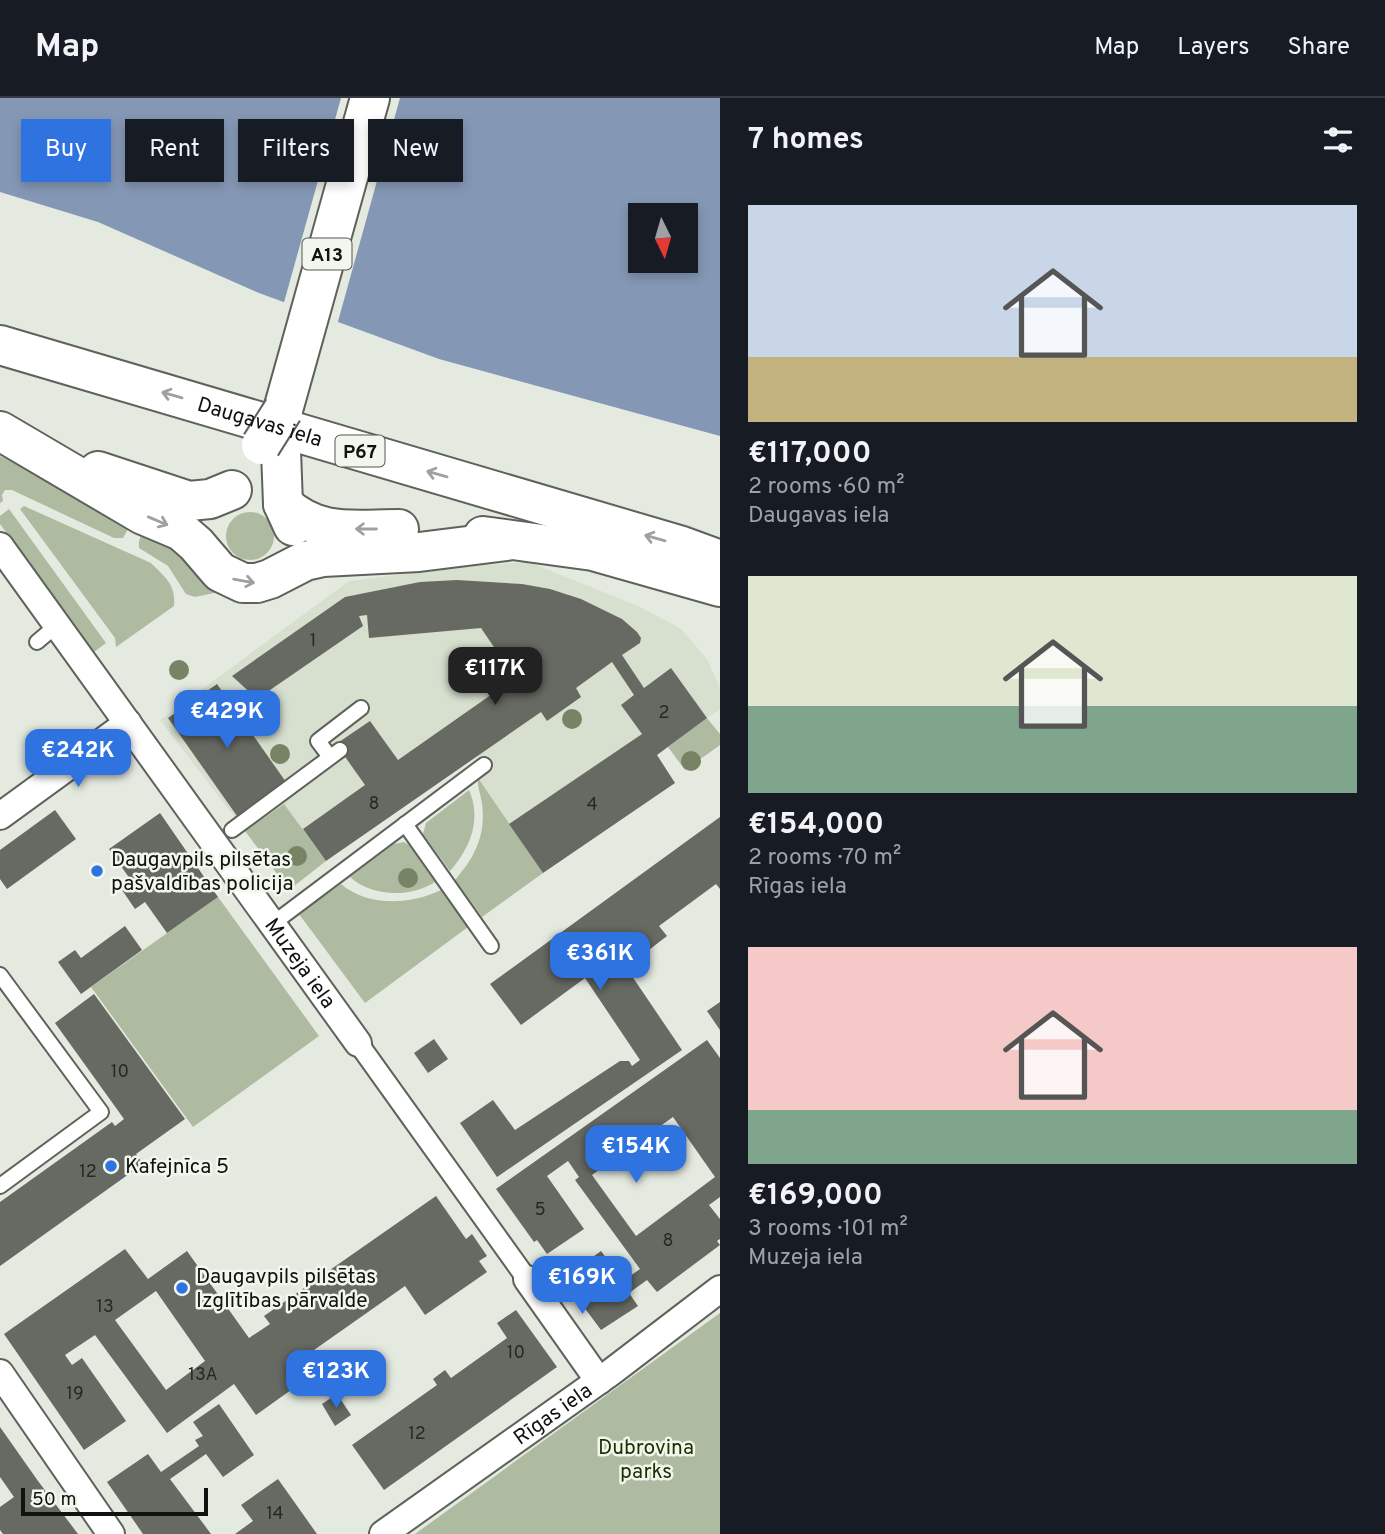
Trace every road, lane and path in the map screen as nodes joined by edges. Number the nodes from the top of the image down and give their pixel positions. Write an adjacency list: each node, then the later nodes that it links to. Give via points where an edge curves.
1 (370, 98): 4 (main road, A13, bridge)
2 (0, 345): 10 (main road, Daugavas iela / P67, one-way to 2)
3 (0, 431): 5 (main road)
4 (271, 448): 6 (main road, Daugavas iela / A13); 7 (main road)
5 (35, 451): 6 (main road, via 189,501 210,499); 11 (main road, one-way to 11, via 143,515 181,531)
6 (232, 489): 11 (main road, Daugavas iela, via 205,525 206,550)
7 (283, 503): 8 (main road, one-way to 7, via 446,529 323,528 298,517); 12 (main road, via 295,541)
8 (507, 541): 12 (main road, via 323,557); 13 (main road, via 593,551)
9 (0, 546): 14 (street, Muzeja iela)
10 (720, 560)
11 (212, 563): 12 (main road, one-way to 12, via 243,583 257,583)
12 (279, 573)
13 (720, 587)
14 (57, 625): 15 (lane); 17 (street, Muzeja iela)
15 (37, 642)
16 (361, 708): 21 (lane, via 318,741 335,753)
17 (128, 723): 19 (street); 22 (street, Muzeja iela)
18 (484, 765): 20 (lane)
19 (0, 816)
20 (405, 824): 22 (lane); 23 (lane)
21 (232, 830)
22 (271, 925): 25 (street, Muzeja iela)
23 (491, 946)
24 (0, 975): 26 (lane, via 101,1112)
25 (358, 1043): 27 (street, Muzeja iela)
26 (0, 1186)
27 (527, 1279): 30 (street, Muzeja iela)
28 (720, 1289): 30 (street, Rīgas iela)
29 (0, 1373): 31 (street)
30 (600, 1381): 32 (street, Rīgas iela)
31 (111, 1534)
32 (383, 1534)

